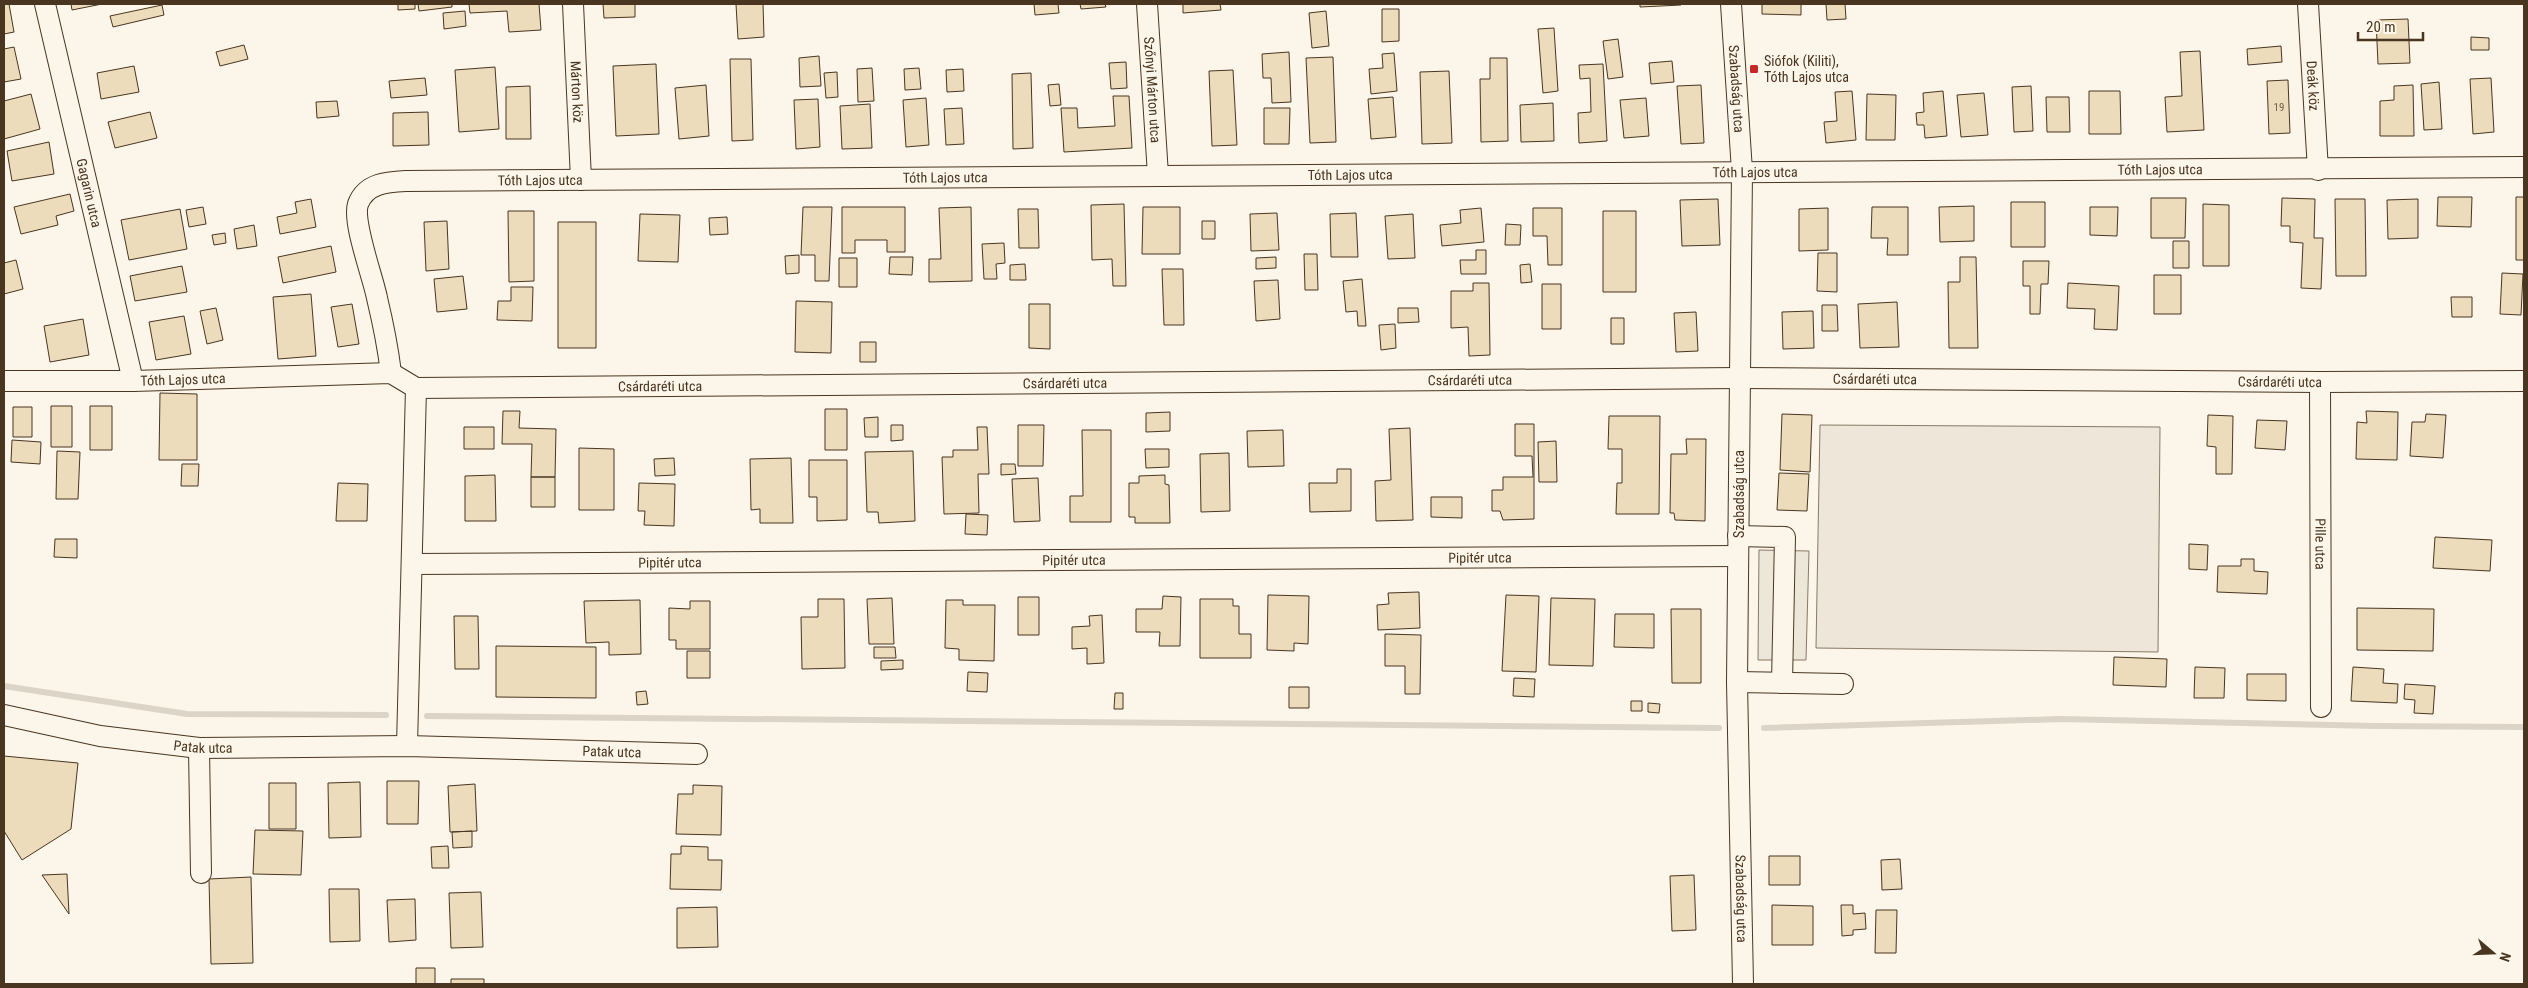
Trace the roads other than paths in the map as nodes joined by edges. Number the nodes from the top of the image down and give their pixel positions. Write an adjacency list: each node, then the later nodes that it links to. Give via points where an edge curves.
1 (44, 4): 14 (street, Gagarin utca)
2 (573, 4): 10 (street, Márton köz)
3 (1147, 4): 9 (street, Szőnyi Márton utca)
4 (1731, 4): 8 (street, Szabadság utca)
5 (2308, 4): 7 (street, Deák köz)
6 (2524, 168): 7 (street, Tóth Lajos utca)
7 (2318, 170): 8 (street, Tóth Lajos utca)
8 (1742, 171): 9 (street, Tóth Lajos utca); 12 (street, Szabadság utca)
9 (1158, 175): 10 (street, Tóth Lajos utca)
10 (581, 180): 11 (street, Tóth Lajos utca, via 406,181 383,183 367,191 358,205 358,222 377,295)
11 (391, 373): 14 (street, Tóth Lajos utca); 17 (street)
12 (1740, 378): 16 (street, Csárdaréti utca); 17 (street, Csárdaréti utca); 18 (street, Szabadság utca)
13 (4, 381): 14 (street, Tóth Lajos utca)
14 (133, 381)
15 (2524, 381): 16 (street, Csárdaréti utca)
16 (2320, 382): 24 (street, Pille utca)
17 (416, 388): 20 (street)
18 (1738, 536): 19 (street, Szabadság utca); 22 (street, via 1785,537)
19 (1738, 556): 20 (street, Pipitér utca); 21 (street, Szabadság utca)
20 (412, 564): 26 (street)
21 (1737, 682): 22 (street); 30 (street, Szabadság utca)
22 (1782, 683): 23 (street)
23 (1844, 684)
24 (2321, 707)
25 (4, 715): 27 (street, Patak utca, via 100,736)
26 (407, 746): 27 (street, Patak utca); 28 (street, Patak utca)
27 (199, 748): 29 (street)
28 (697, 754)
29 (201, 873)
30 (1743, 984)

